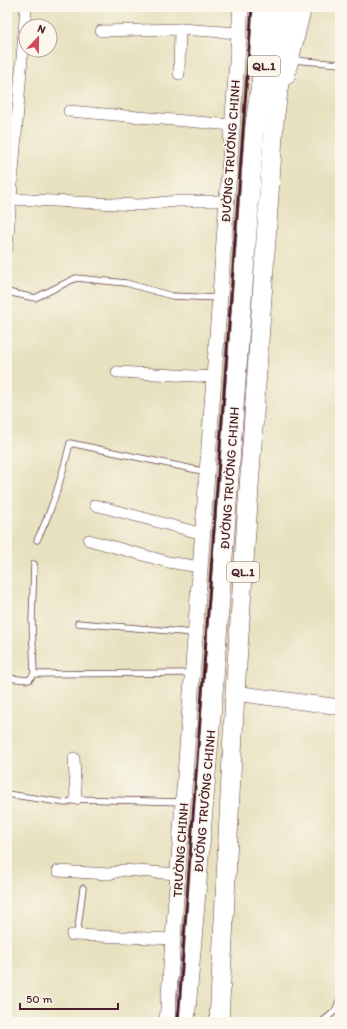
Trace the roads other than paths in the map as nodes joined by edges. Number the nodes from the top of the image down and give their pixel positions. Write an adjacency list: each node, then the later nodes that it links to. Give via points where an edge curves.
1 (26, 7): 17 (street)
2 (241, 7): 9 (street, ĐƯỜNG TRƯỜNG CHINH)
3 (259, 7): 15 (street)
4 (272, 7): 15 (highway, ĐƯỜNG TRƯỜNG CHINH / QL.1)
5 (289, 7): 14 (highway, ĐƯỜNG TRƯỜNG CHINH / QL.1)
6 (304, 7): 10 (street)
7 (180, 29): 8 (street); 9 (street); 12 (street)
8 (101, 32)
9 (239, 33): 16 (street, ĐƯỜNG TRƯỜNG CHINH)
10 (291, 60): 11 (lane); 14 (street)
11 (340, 64)
12 (179, 74)
13 (69, 111): 16 (street)
14 (274, 122): 38 (highway, ĐƯỜNG TRƯỜNG CHINH / QL.1)
15 (255, 124): 53 (highway, ĐƯỜNG TRƯỜNG CHINH / QL.1)
16 (232, 125): 19 (street, ĐƯỜNG TRƯỜNG CHINH)
17 (11, 132): 18 (street)
18 (11, 199): 19 (street, via 139,205 177,201); 20 (street)
19 (226, 201): 23 (street, ĐƯỜNG TRƯỜNG CHINH)
20 (8, 229): 21 (street)
21 (7, 248)
22 (7, 292): 23 (lane, via 35,298 76,278 126,283 172,296)
23 (219, 298): 25 (street, ĐƯỜNG TRƯỜNG CHINH)
24 (117, 372): 25 (street)
25 (214, 377): 26 (street, ĐƯỜNG TRƯỜNG CHINH)
26 (207, 472): 28 (street, ĐƯỜNG TRƯỜNG CHINH); 29 (lane, via 70,443 58,490)
27 (95, 505): 28 (street)
28 (203, 534): 32 (street, ĐƯỜNG TRƯỜNG CHINH)
29 (37, 540)
30 (89, 540): 32 (street, via 174,564)
31 (34, 564): 35 (lane)
32 (200, 567): 34 (street, ĐƯỜNG TRƯỜNG CHINH)
33 (78, 624): 34 (lane)
34 (195, 633): 36 (street, ĐƯỜNG TRƯỜNG CHINH)
35 (34, 674): 36 (lane); 37 (lane, via 29,680)
36 (192, 675): 43 (street, TRƯỜNG CHINH)
37 (7, 678)
38 (235, 693): 39 (street); 54 (highway, ĐƯỜNG TRƯỜNG CHINH / QL.1)
39 (340, 707)
40 (74, 758): 42 (street)
41 (7, 794): 42 (lane, via 66,803)
42 (76, 799): 43 (lane)
43 (183, 802): 45 (street, TRƯỜNG CHINH)
44 (58, 871): 45 (street, via 109,874 123,870)
45 (178, 874): 48 (street, TRƯỜNG CHINH)
46 (83, 888): 47 (lane)
47 (74, 935): 48 (street)
48 (173, 939): 52 (street, TRƯỜNG CHINH)
49 (338, 941): 50 (lane)
50 (340, 990)
51 (340, 999): 55 (lane, via 335,1011)
52 (167, 1022)
53 (185, 1022)
54 (219, 1022)
55 (322, 1022)

